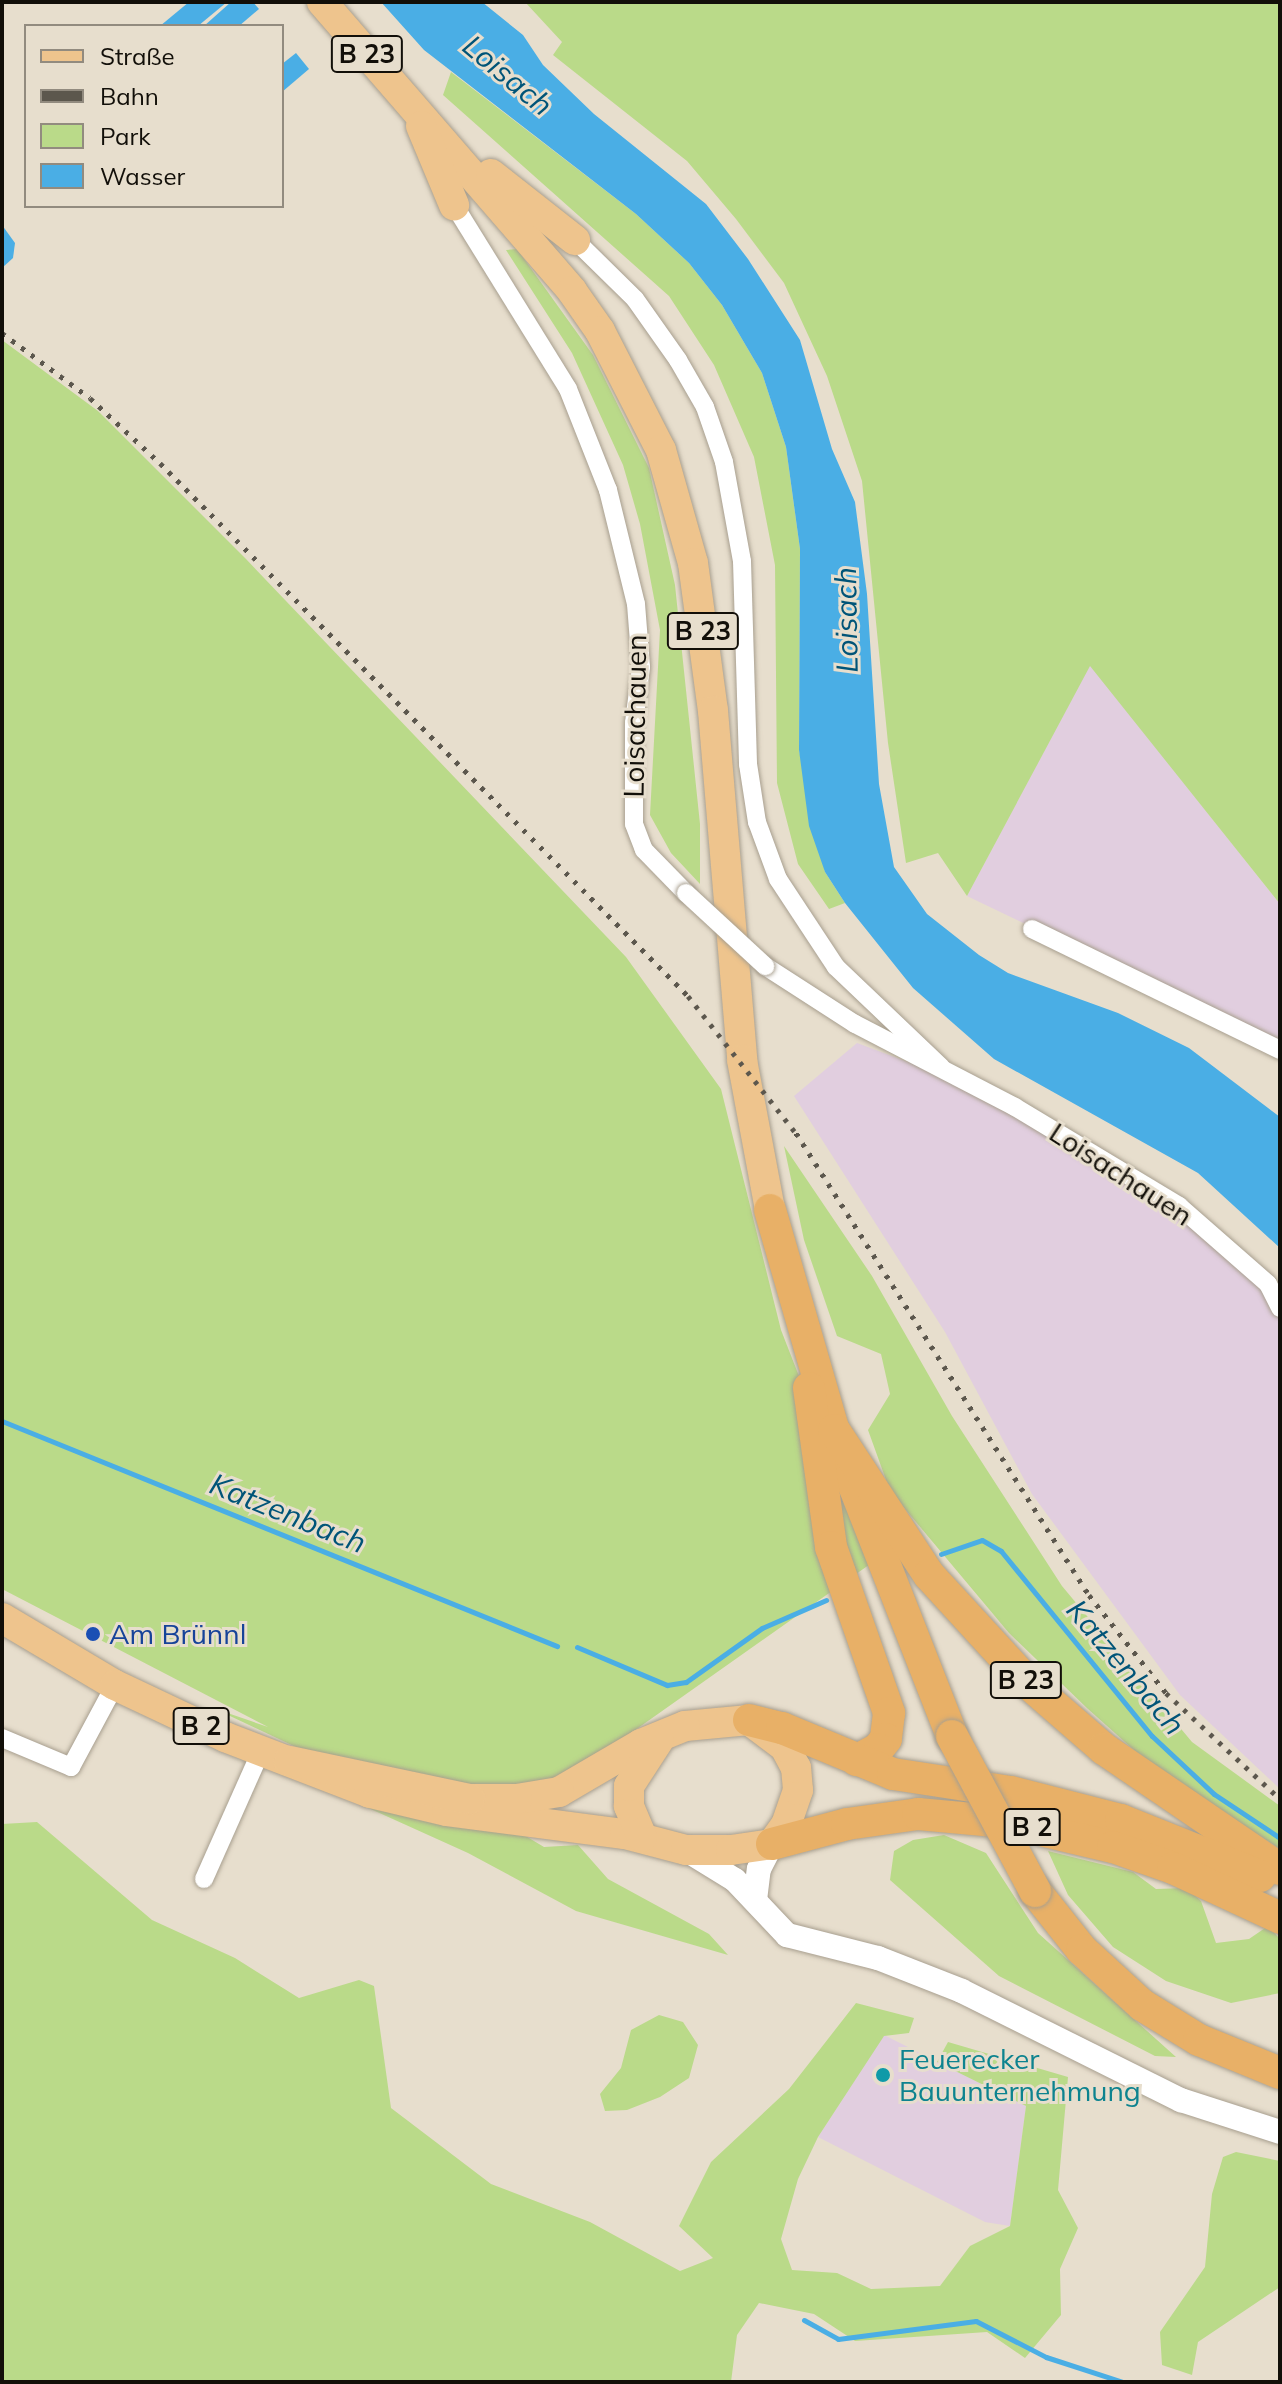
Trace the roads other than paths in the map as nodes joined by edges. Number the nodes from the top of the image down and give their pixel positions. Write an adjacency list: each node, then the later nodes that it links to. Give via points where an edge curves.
1 (322, 2): 2 (main road, B 23)
2 (413, 105): 3 (main road, B 23); 4 (main road)
3 (433, 128): 5 (main road); 9 (main road, B 23, via 543,254 600,331 661,450 680,506 713,711 742,1060)
4 (454, 205): 8 (street, Loisachauen, bridge, via 568,389 608,490 636,604 641,667 634,824 644,850 765,966 855,1024)
5 (575, 240): 8 (street, Loisachauen, via 635,299 678,360 705,407 724,462 742,561 748,764 757,822 778,879 836,967)
6 (1032, 929): 7 (street)
7 (1280, 1050)
8 (941, 1067): 10 (street, Loisachauen, via 1179,1206 1268,1284)
9 (770, 1210): 11 (highway, B 23)
10 (1280, 1308)
11 (808, 1352): 12 (highway, B 23); 19 (highway, B 23, via 809,1424 831,1547 889,1713 886,1739)
12 (834, 1430): 24 (highway, B 23, via 929,1575 1029,1684 1126,1765); 30 (highway, B 23, bridge, via 952,1736 1035,1891 1082,1950 1122,1988 1170,2023)
13 (2, 1618): 14 (main road, B 2)
14 (115, 1685): 17 (street, via 71,1767); 18 (main road, B 2)
15 (749, 1720): 16 (main road, B 2, via 700,1722); 19 (highway, B 2); 22 (main road, via 785,1747 796,1768 795,1803)
16 (663, 1736): 20 (main road, B 2, via 559,1792); 21 (main road, via 629,1786 629,1806)
17 (2, 1738)
18 (275, 1756): 20 (main road, B 2, via 370,1793); 25 (street)
19 (857, 1760): 26 (highway, B 2, via 893,1774 1011,1792 1121,1820 1184,1841)
20 (512, 1810): 21 (main road, B 2)
21 (642, 1837): 23 (main road, B 2)
22 (772, 1844): 23 (main road, B 2); 27 (street, via 759,1869); 28 (highway, B 2, via 918,1814 1006,1822 1173,1868)
23 (686, 1850): 27 (street, via 715,1863)
24 (1280, 1869)
25 (204, 1879)
26 (1280, 1887)
27 (755, 1900): 32 (street, via 773,1926 787,1935 878,1958 948,1985 1181,2100)
28 (1280, 1918)
29 (1280, 2046): 30 (highway)
30 (1225, 2052): 31 (highway, B 23)
31 (1280, 2073)
32 (1280, 2132)

